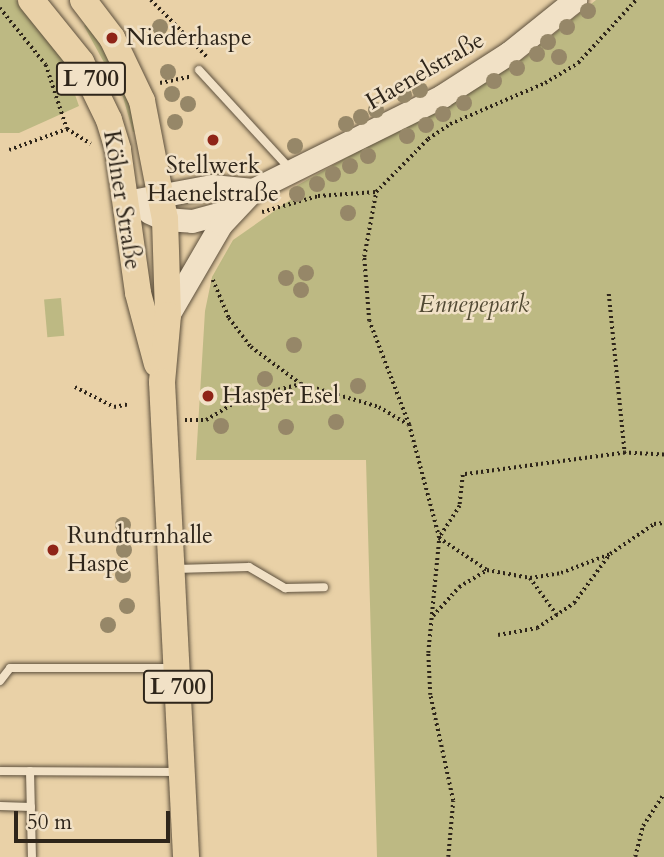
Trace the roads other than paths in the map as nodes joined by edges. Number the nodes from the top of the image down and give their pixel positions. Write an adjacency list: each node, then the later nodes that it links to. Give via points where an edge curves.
1 (66, 0): 4 (main road, Kölner Straße)
2 (83, 0): 9 (main road, Kölner Straße / L 700, via 104,24 131,72 152,141)
3 (566, 2): 6 (main road, Haenelstraße, via 509,53 442,96)
4 (39, 9): 8 (main road, Kölner Straße / L 700, via 95,86 118,150)
5 (199, 70): 6 (lane)
6 (292, 171): 7 (main road, Haenelstraße)
7 (253, 190): 9 (main road, via 212,186); 10 (main road, Haenelstraße)
8 (127, 202): 9 (main road); 12 (main road, Kölner Straße / L 700, via 138,293)
9 (163, 207): 10 (main road, via 192,220); 11 (main road, Kölner Straße / L 700)
10 (230, 212): 11 (main road, L 700)
11 (168, 315): 12 (main road, Kölner Straße / L 700)
12 (162, 382): 13 (main road, Kölner Straße / L 700)
13 (172, 569): 14 (lane, via 249,567 285,588); 15 (main road, Kölner Straße / L 700)
14 (324, 587)
15 (177, 668): 16 (lane, via 10,668); 19 (main road, Kölner Straße / L 700)
16 (0, 681)
17 (0, 771): 18 (lane)
18 (30, 771): 19 (lane); 21 (lane)
19 (183, 772): 23 (main road, Kölner Straße / L 700)
20 (0, 806): 21 (lane)
21 (31, 807): 22 (lane)
22 (32, 857)
23 (186, 857)

